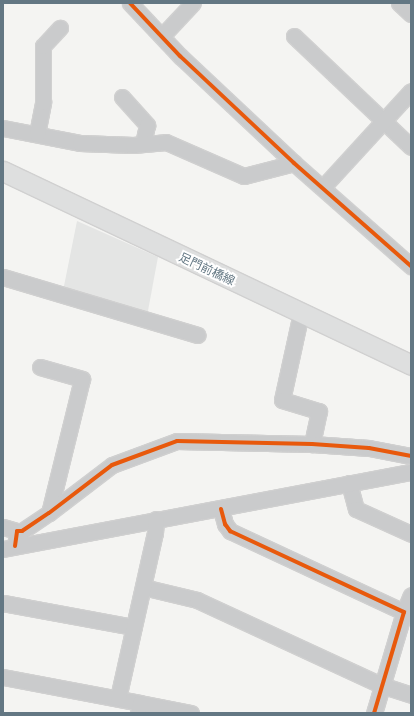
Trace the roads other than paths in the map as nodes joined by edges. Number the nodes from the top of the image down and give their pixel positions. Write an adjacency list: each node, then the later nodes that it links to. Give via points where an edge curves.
1 (130, 3): 6 (street)
2 (193, 3): 6 (street)
3 (400, 3): 4 (street)
4 (411, 14)
5 (60, 28): 12 (street, via 43,46 43,102)
6 (162, 36): 15 (street)
7 (294, 36): 10 (street)
8 (411, 91): 10 (street)
9 (122, 98): 13 (street, via 147,125)
10 (384, 121): 14 (street); 17 (street)
11 (3, 128): 12 (street)
12 (37, 134): 13 (street, via 80,143)
13 (143, 144): 15 (street, via 166,142 244,176)
14 (411, 147)
15 (294, 163): 17 (street)
16 (3, 171): 20 (main road, 足門前橋線)
17 (323, 187): 18 (street)
18 (411, 266)
19 (3, 277): 21 (street)
20 (301, 313): 23 (main road, 足門前橋線); 24 (street, via 282,400 319,411)
21 (198, 335)
22 (40, 366): 29 (street, via 82,379)
23 (411, 366)
24 (312, 444): 25 (street, via 369,448); 29 (street, via 177,441 112,465)
25 (411, 456)
26 (411, 472): 27 (street)
27 (349, 483): 28 (street); 31 (street, via 356,509)
28 (221, 509): 30 (street); 36 (street, via 230,531)
29 (49, 513): 32 (street)
30 (156, 520): 32 (street); 33 (street)
31 (411, 534)
32 (10, 538)
33 (143, 587): 37 (street); 39 (street, via 197,600)
34 (411, 595): 36 (street)
35 (3, 603): 37 (street)
36 (404, 612): 39 (street)
37 (134, 627): 41 (street)
38 (3, 677): 41 (street)
39 (381, 685): 40 (street); 44 (street)
40 (411, 695)
41 (118, 698): 42 (street)
42 (139, 708): 43 (street)
43 (192, 713)
44 (374, 713)

